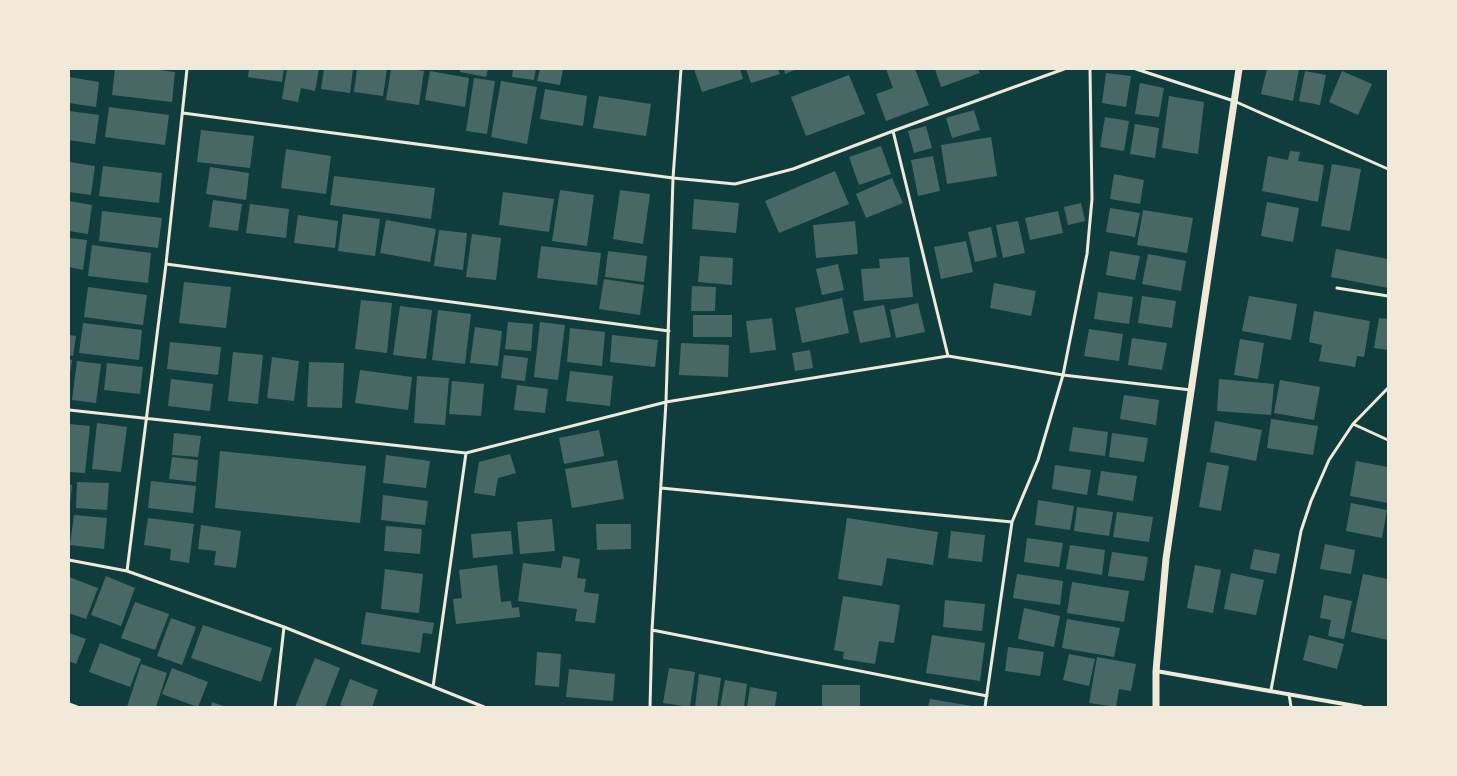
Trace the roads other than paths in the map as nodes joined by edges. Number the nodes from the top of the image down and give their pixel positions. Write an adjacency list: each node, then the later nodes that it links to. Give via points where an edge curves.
1 (187, 69): 8 (lane)
2 (681, 69): 11 (lane)
3 (1064, 69): 9 (lane)
4 (1090, 69): 17 (lane, via 1092,199 1087,254)
5 (1136, 69): 7 (lane)
6 (1239, 69): 7 (street)
7 (1234, 101): 10 (lane); 19 (street)
8 (183, 113): 11 (lane); 12 (lane)
9 (893, 131): 11 (lane, via 793,169 735,184); 16 (lane)
10 (1388, 169)
11 (674, 178): 15 (lane)
12 (166, 264): 15 (lane); 22 (lane)
13 (1337, 288): 14 (lane)
14 (1388, 296)
15 (669, 331): 20 (lane)
16 (948, 356): 17 (lane); 20 (lane)
17 (1063, 375): 19 (lane); 27 (lane, via 1038,460)
18 (1388, 388): 23 (lane)
19 (1191, 390): 32 (street, via 1166,559)
20 (666, 402): 25 (lane); 26 (lane)
21 (69, 410): 22 (lane)
22 (146, 418): 25 (lane); 29 (lane)
23 (1353, 424): 24 (lane); 34 (lane, via 1329,460 1301,531)
24 (1388, 440)
25 (466, 453): 33 (lane)
26 (661, 488): 27 (lane); 31 (lane)
27 (1012, 522): 36 (lane)
28 (69, 560): 29 (lane)
29 (127, 571): 30 (lane)
30 (284, 627): 33 (lane); 39 (lane)
31 (652, 630): 36 (lane); 41 (lane)
32 (1156, 671): 34 (street); 43 (street)
33 (433, 687): 40 (lane)
34 (1271, 690): 35 (street)
35 (1289, 694): 44 (lane); 45 (street)
36 (987, 696): 42 (lane)
37 (69, 704): 38 (lane)
38 (77, 707)
39 (275, 707)
40 (484, 707)
41 (650, 707)
42 (985, 707)
43 (1156, 707)
44 (1291, 707)
45 (1361, 707)

